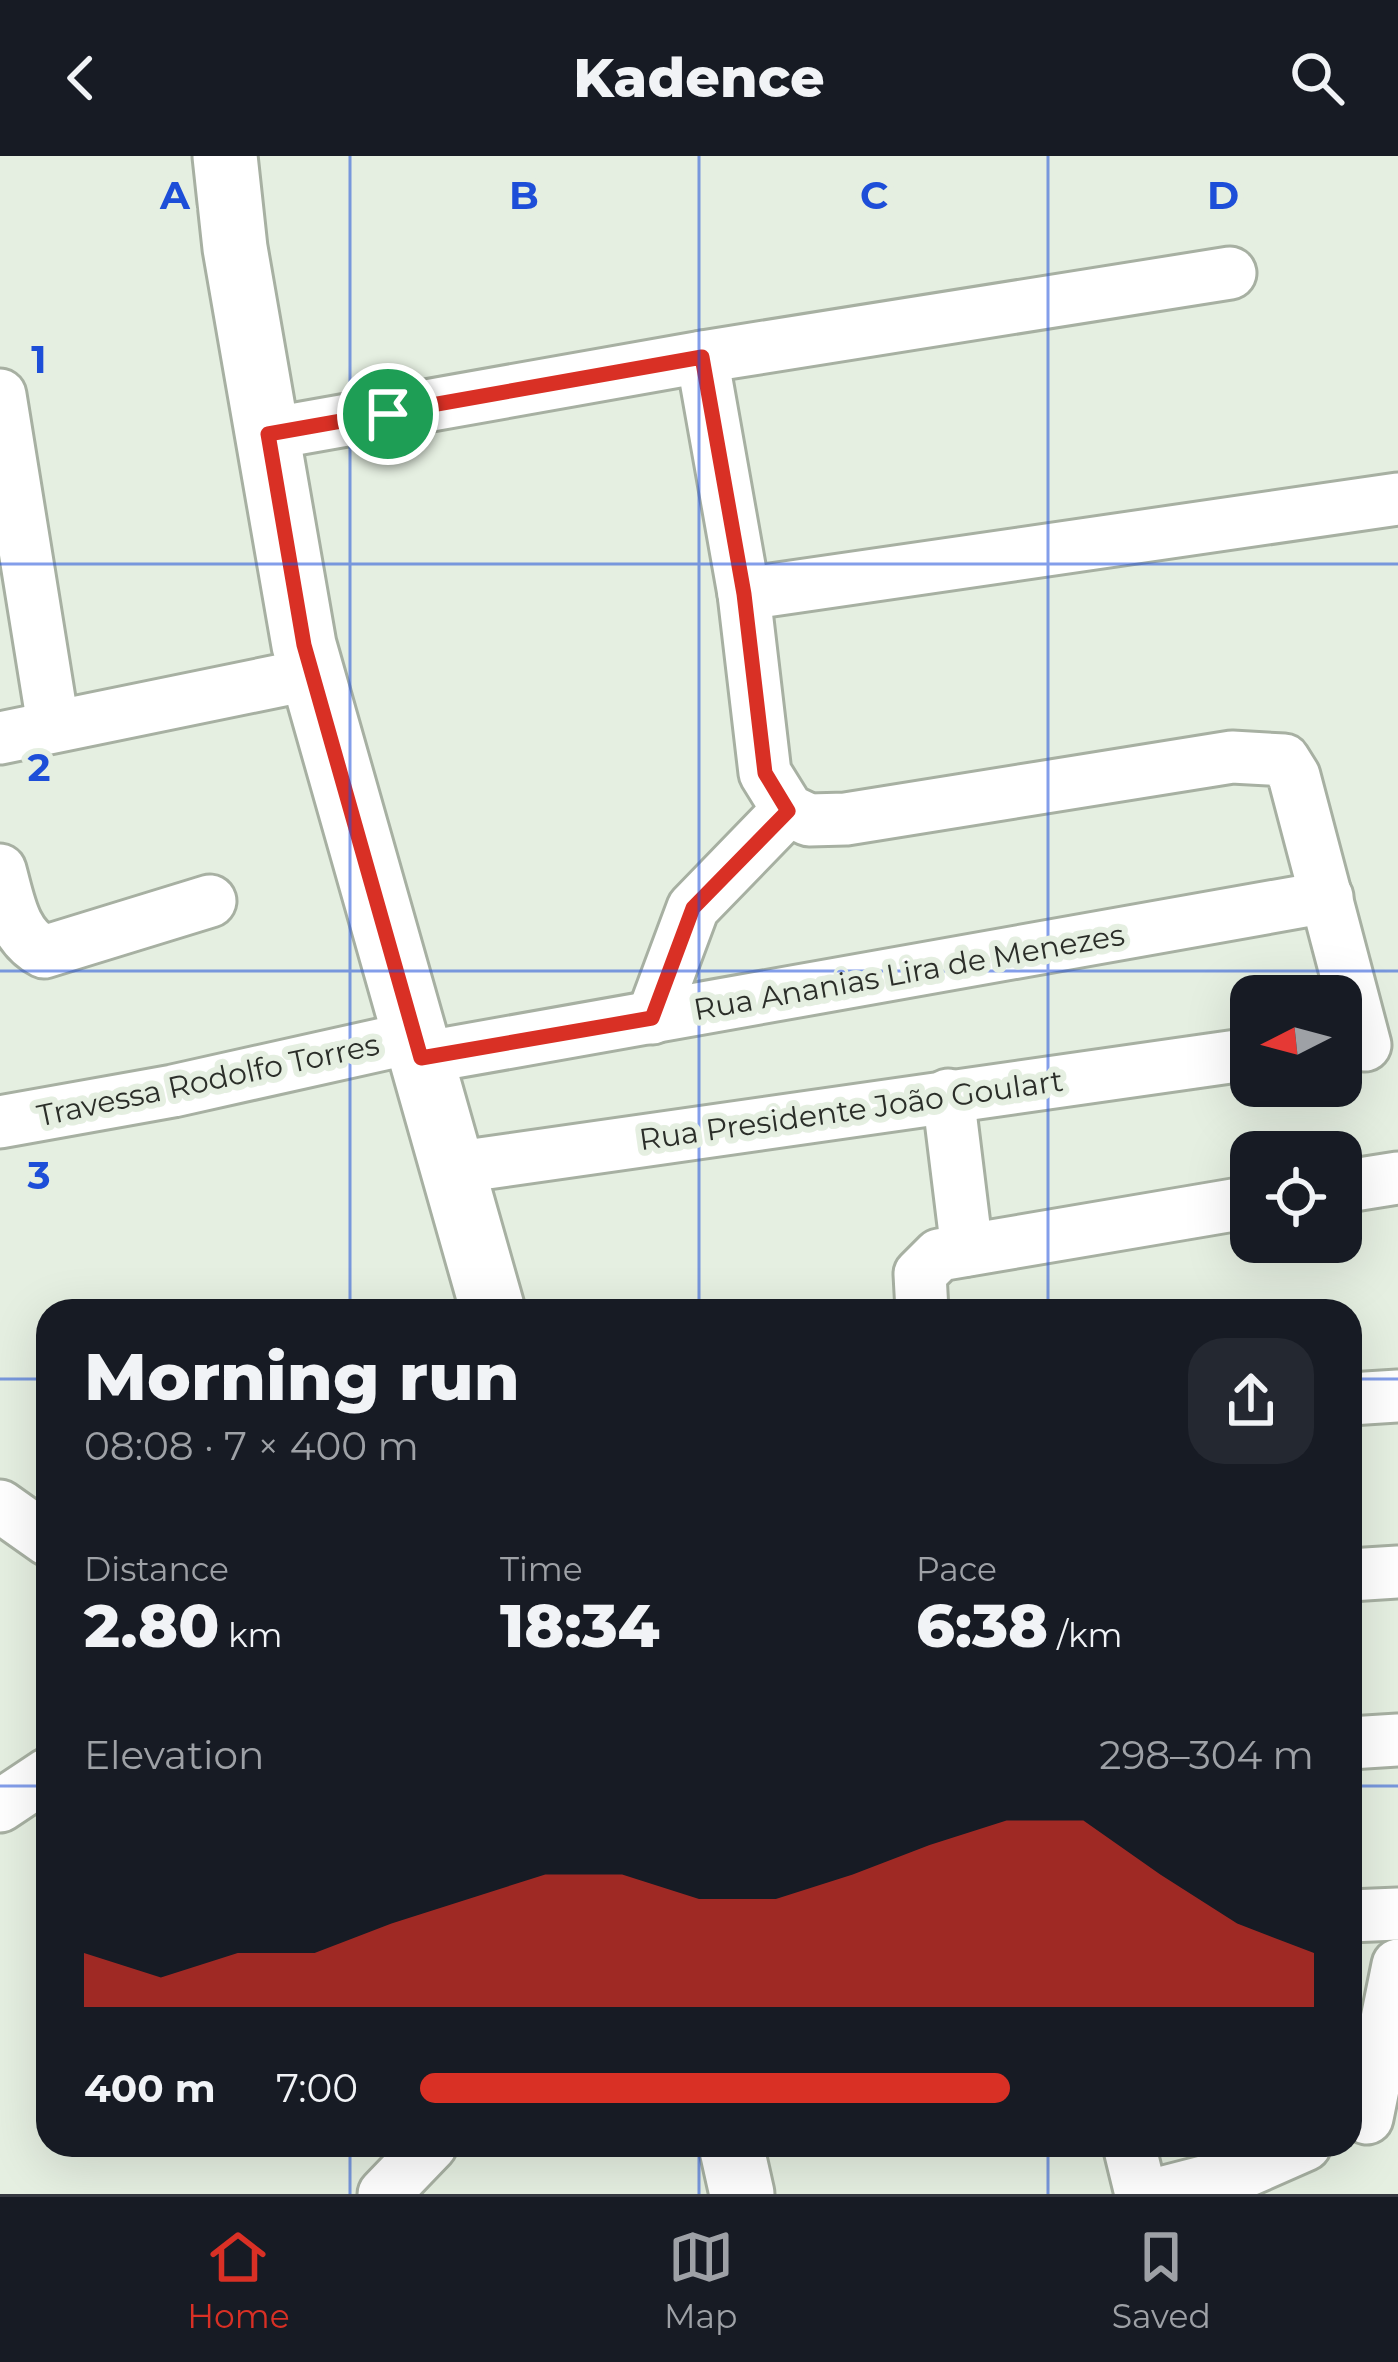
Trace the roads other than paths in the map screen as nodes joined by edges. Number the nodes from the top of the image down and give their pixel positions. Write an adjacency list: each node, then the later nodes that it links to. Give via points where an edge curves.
1 (225, 156): 5 (main road)
2 (1230, 274): 3 (street)
3 (702, 357): 5 (street); 7 (street)
4 (0, 395): 9 (street)
5 (268, 434): 8 (main road)
6 (1398, 499): 7 (street)
7 (744, 594): 11 (street, via 765,773)
8 (312, 674): 9 (street); 18 (main road)
9 (53, 724): 10 (street)
10 (0, 738)
11 (788, 811): 13 (street, via 809,820 846,819 1232,757 1284,760); 16 (street, via 693,908)
12 (0, 870): 15 (street)
13 (1327, 897): 16 (street, Rua Ananias Lira de Menezes); 17 (street)
14 (210, 901): 15 (street, via 44,952)
15 (7, 925)
16 (652, 1018): 18 (street, Rua Ananias Lira de Menezes)
17 (1368, 1044)
18 (418, 1048): 21 (street, Travessa Rodolfo Torres); 22 (main road)
19 (1230, 1057): 20 (street, Rua Presidente João Goulart)
20 (948, 1095): 22 (street, Rua Presidente João Goulart); 26 (street)
21 (0, 1122)
22 (452, 1168): 27 (main road)
23 (1398, 1178): 24 (street)
24 (1362, 1184)
25 (1230, 1206): 26 (street)
26 (967, 1250): 28 (street, via 928,1262)
27 (490, 1299)
28 (920, 1299)
29 (1398, 1396): 30 (street)
30 (1362, 1398)
31 (0, 1506): 32 (street)
32 (36, 1532)
33 (1398, 1571): 34 (street)
34 (1362, 1574)
35 (1398, 1740): 36 (street)
36 (1362, 1742)
37 (36, 1782): 38 (street)
38 (0, 1807)
39 (1398, 1914): 40 (street)
40 (1362, 1916)
41 (1398, 1965): 42 (street)
42 (1372, 2115)
43 (419, 2157): 47 (street)
44 (1132, 2157): 48 (street)
45 (1287, 2157): 46 (street)
46 (1250, 2182): 49 (street)
47 (384, 2194)
48 (1141, 2194)
49 (1157, 2194)

